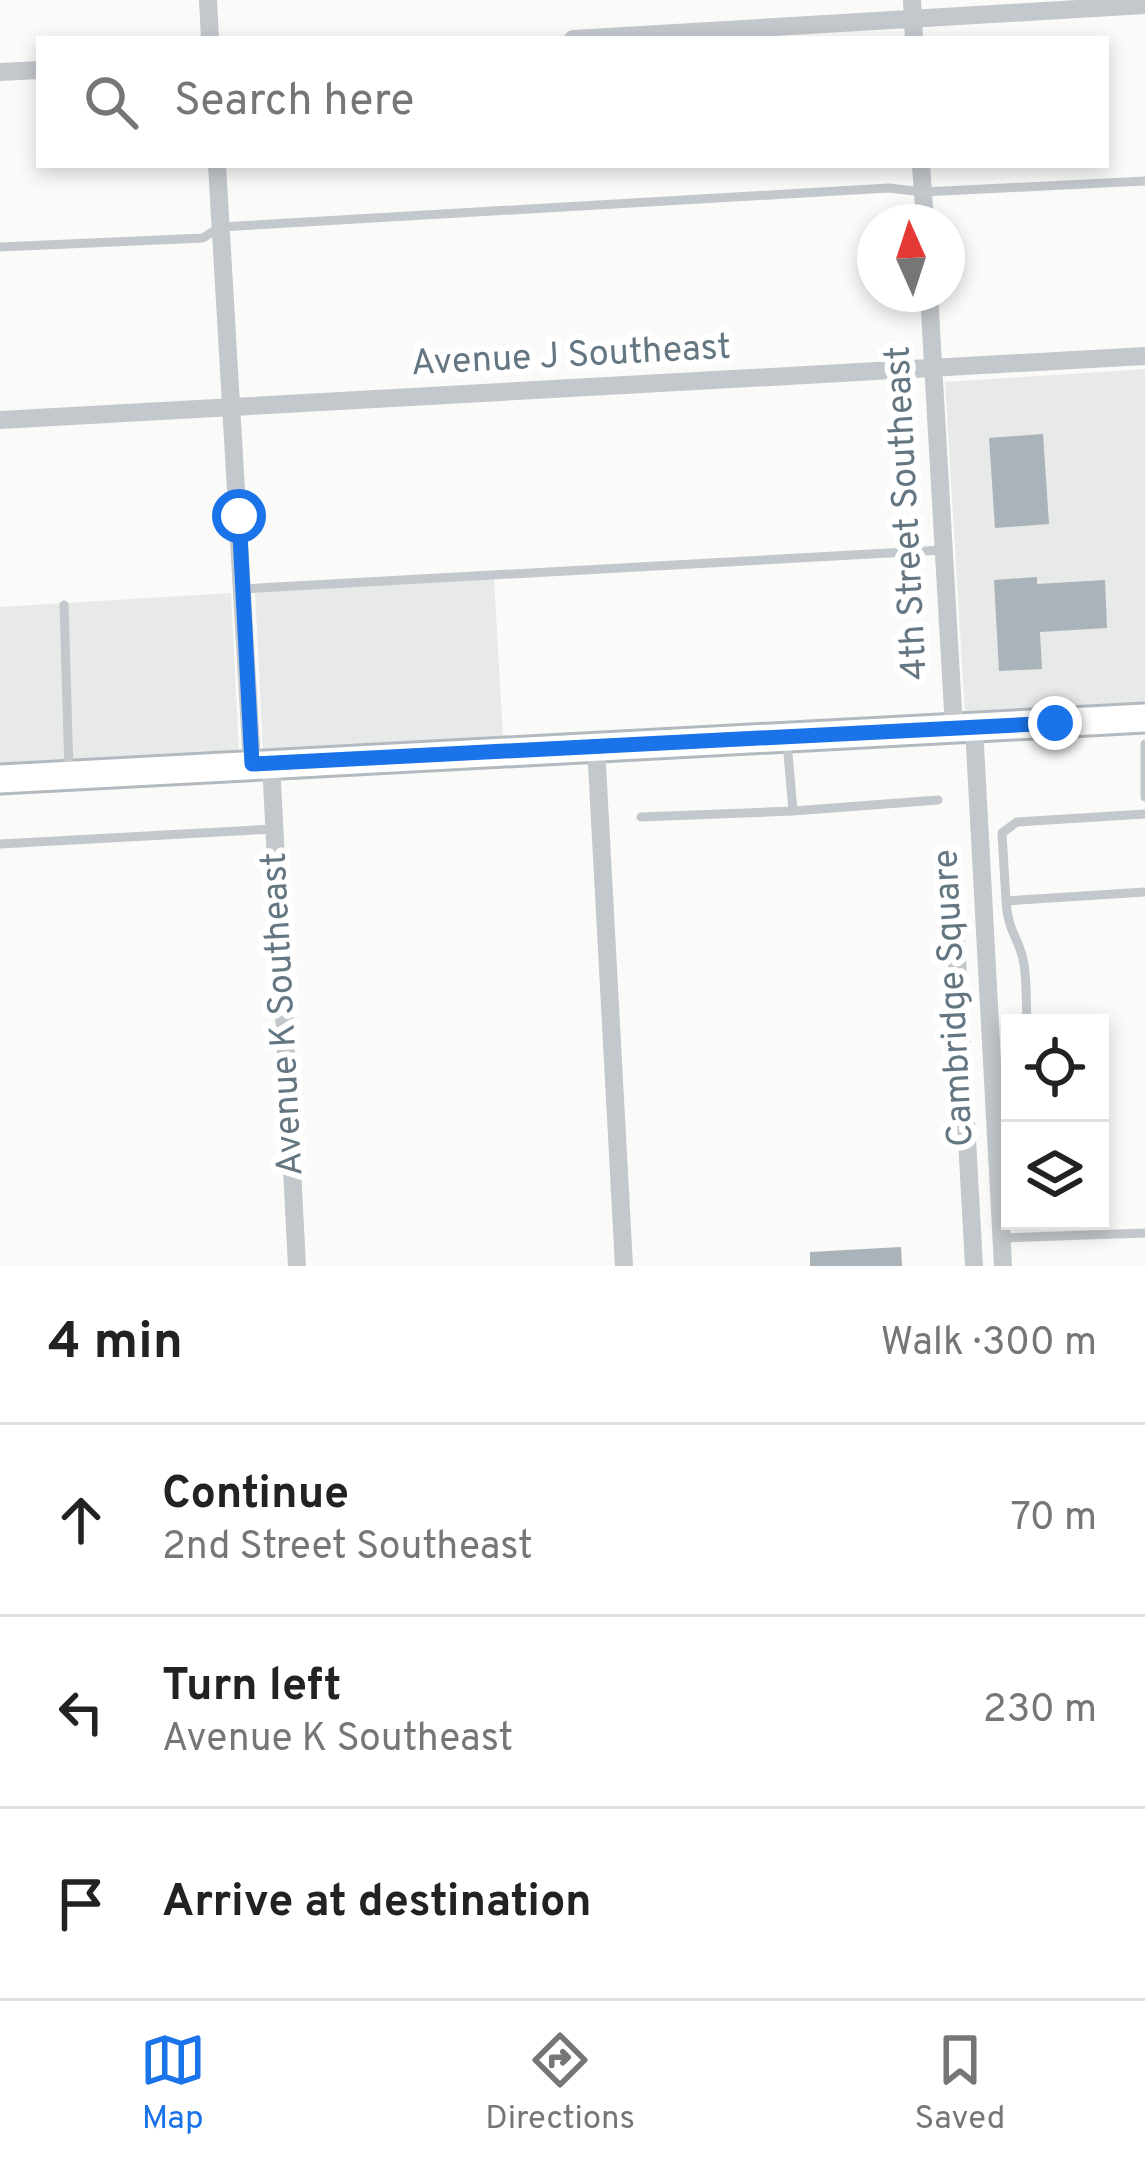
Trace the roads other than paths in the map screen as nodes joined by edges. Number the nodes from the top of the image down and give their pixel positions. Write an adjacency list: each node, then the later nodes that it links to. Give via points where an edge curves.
1 (208, 0): 4 (street)
2 (1145, 5): 3 (street)
3 (913, 20): 5 (street)
4 (210, 36)
5 (627, 36)
6 (36, 70): 7 (street)
7 (0, 72)
8 (217, 168): 13 (street, Avenue K Southeast)
9 (921, 168): 11 (street)
10 (1145, 181): 11 (lane)
11 (923, 192): 12 (street); 13 (lane)
12 (924, 204)
13 (220, 227): 14 (lane, via 203,238); 18 (street, Avenue K Southeast)
14 (0, 247)
15 (929, 312): 17 (street, 4th Street Southeast)
16 (1145, 356): 17 (street, Avenue J Southeast)
17 (933, 369): 18 (street, Avenue J Southeast); 20 (street, 4th Street Southeast)
18 (231, 410): 19 (street, Avenue J Southeast); 21 (street, Avenue K Southeast)
19 (0, 420)
20 (943, 550): 21 (lane); 24 (street, 4th Street Southeast)
21 (242, 589): 28 (street, Avenue K Southeast)
22 (64, 605): 29 (lane)
23 (1145, 718): 24 (street)
24 (964, 728): 25 (street); 44 (street, Cambridge Square)
25 (787, 737): 27 (street); 33 (lane)
26 (1145, 743): 31 (lane)
27 (596, 746): 28 (street); 47 (street)
28 (261, 763): 29 (street); 36 (street, Avenue K Southeast)
29 (69, 775): 30 (street)
30 (0, 779)
31 (1145, 797)
32 (938, 800): 33 (lane)
33 (794, 811): 35 (lane)
34 (1145, 814): 39 (lane, via 1017,822 1002,833)
35 (641, 817)
36 (274, 829): 37 (lane); 46 (street, Avenue K Southeast)
37 (0, 844)
38 (1145, 892): 39 (lane)
39 (1006, 901): 41 (lane)
40 (955, 923): 48 (street)
41 (1027, 1014)
42 (1040, 1230): 45 (lane)
43 (1145, 1233): 45 (lane)
44 (1001, 1238): 45 (lane); 49 (street, Cambridge Square)
45 (1040, 1238)
46 (297, 1266)
47 (624, 1266)
48 (974, 1266)
49 (1003, 1266)

